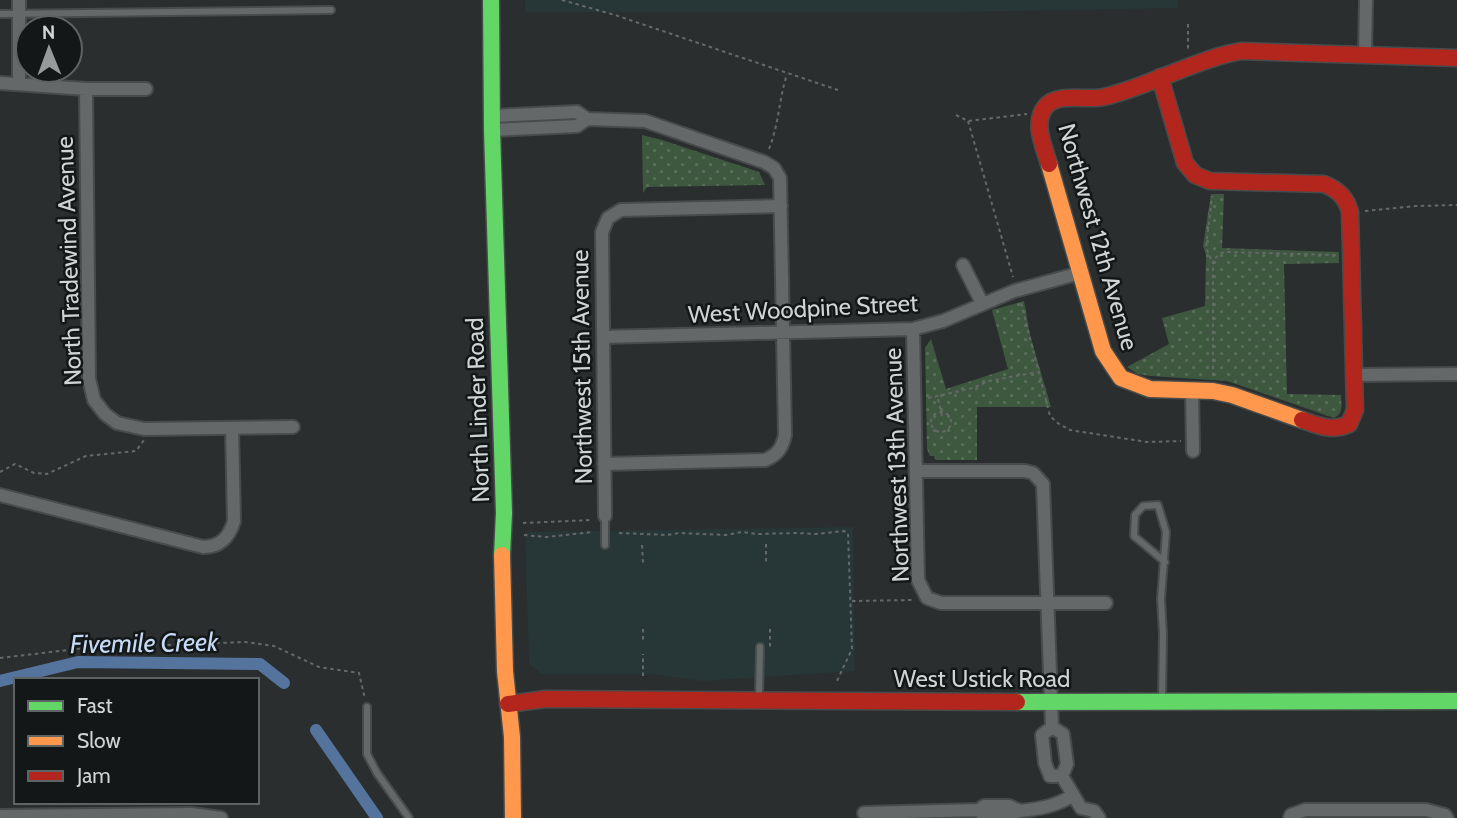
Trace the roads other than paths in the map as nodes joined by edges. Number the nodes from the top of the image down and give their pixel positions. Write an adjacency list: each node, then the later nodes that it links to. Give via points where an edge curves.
1 (19, 0): 5 (street)
2 (491, 0): 12 (main road, North Linder Road)
3 (1366, 0): 6 (street)
4 (331, 10): 5 (lane)
5 (19, 14)
6 (1365, 56): 7 (main road); 8 (main road, via 1241,51)
7 (1457, 58)
8 (1160, 77): 15 (main road, Northwest 12th Avenue, via 1108,95 1063,99 1043,110 1040,132); 21 (main road, via 1191,174 1206,180 1324,184 1337,190 1347,204)
9 (30, 84): 10 (street)
10 (86, 89): 11 (street); 24 (street, North Tradewind Avenue, via 89,379 94,400 117,423 144,429)
11 (146, 89)
12 (492, 123): 13 (street, via 576,112 587,119 645,121 764,162 777,171); 39 (main road, North Linder Road)
13 (781, 206): 18 (street); 19 (street, Northwest 15th Avenue, via 621,210 608,218 602,232)
14 (963, 265): 16 (street)
15 (1080, 273): 16 (street, West Woodpine Street); 22 (main road, Northwest 12th Avenue, via 1103,351 1121,378 1150,388)
16 (982, 303): 17 (street, West Woodpine Street)
17 (913, 328): 18 (street, West Woodpine Street); 27 (street, Northwest 13th Avenue)
18 (783, 333): 19 (street, West Woodpine Street); 26 (street, via 785,435 774,457)
19 (603, 337): 26 (street, Northwest 15th Avenue)
20 (1457, 374): 21 (street)
21 (1354, 375): 22 (main road, via 1355,410 1349,425 1338,429 1232,395)
22 (1192, 390): 25 (street)
23 (292, 427): 24 (street)
24 (232, 428): 28 (street, via 234,522 232,531 214,547 202,548)
25 (1193, 445)
26 (604, 464): 29 (street, Northwest 15th Avenue)
27 (916, 471): 32 (street, via 1025,471 1039,478 1045,491); 32 (street, Northwest 13th Avenue, via 921,599)
28 (0, 495)
29 (600, 518): 30 (lane)
30 (605, 545)
31 (1165, 562): 31 (lane, via 1166,532 1158,505 1143,506 1135,515 1134,536); 38 (lane)
32 (1048, 603): 33 (street); 37 (street)
33 (1106, 603)
34 (760, 646): 35 (lane)
35 (759, 701): 37 (main road, West Ustick Road); 39 (main road, West Ustick Road, via 545,699)
36 (1457, 701): 38 (main road, West Ustick Road)
37 (1051, 702): 38 (main road, West Ustick Road); 41 (street)
38 (1162, 702)
39 (508, 704): 53 (main road, North Linder Road)
40 (367, 707): 52 (lane, via 367,754)
41 (1052, 727): 42 (street, via 1063,734 1067,764); 42 (street, via 1042,735 1045,763 1050,776)
42 (1062, 776): 43 (street)
43 (1073, 795): 45 (street); 46 (street, via 1064,802 1007,815 984,815 979,810)
44 (864, 813): 46 (street)
45 (1078, 813): 54 (street, via 1094,810)
46 (951, 815)
47 (0, 816): 48 (street)
48 (170, 816): 51 (street)
49 (1446, 816): 50 (street, via 1426,810 1305,810)
50 (1290, 817)
51 (221, 818)
52 (409, 818)
53 (513, 818)
54 (1099, 818)

